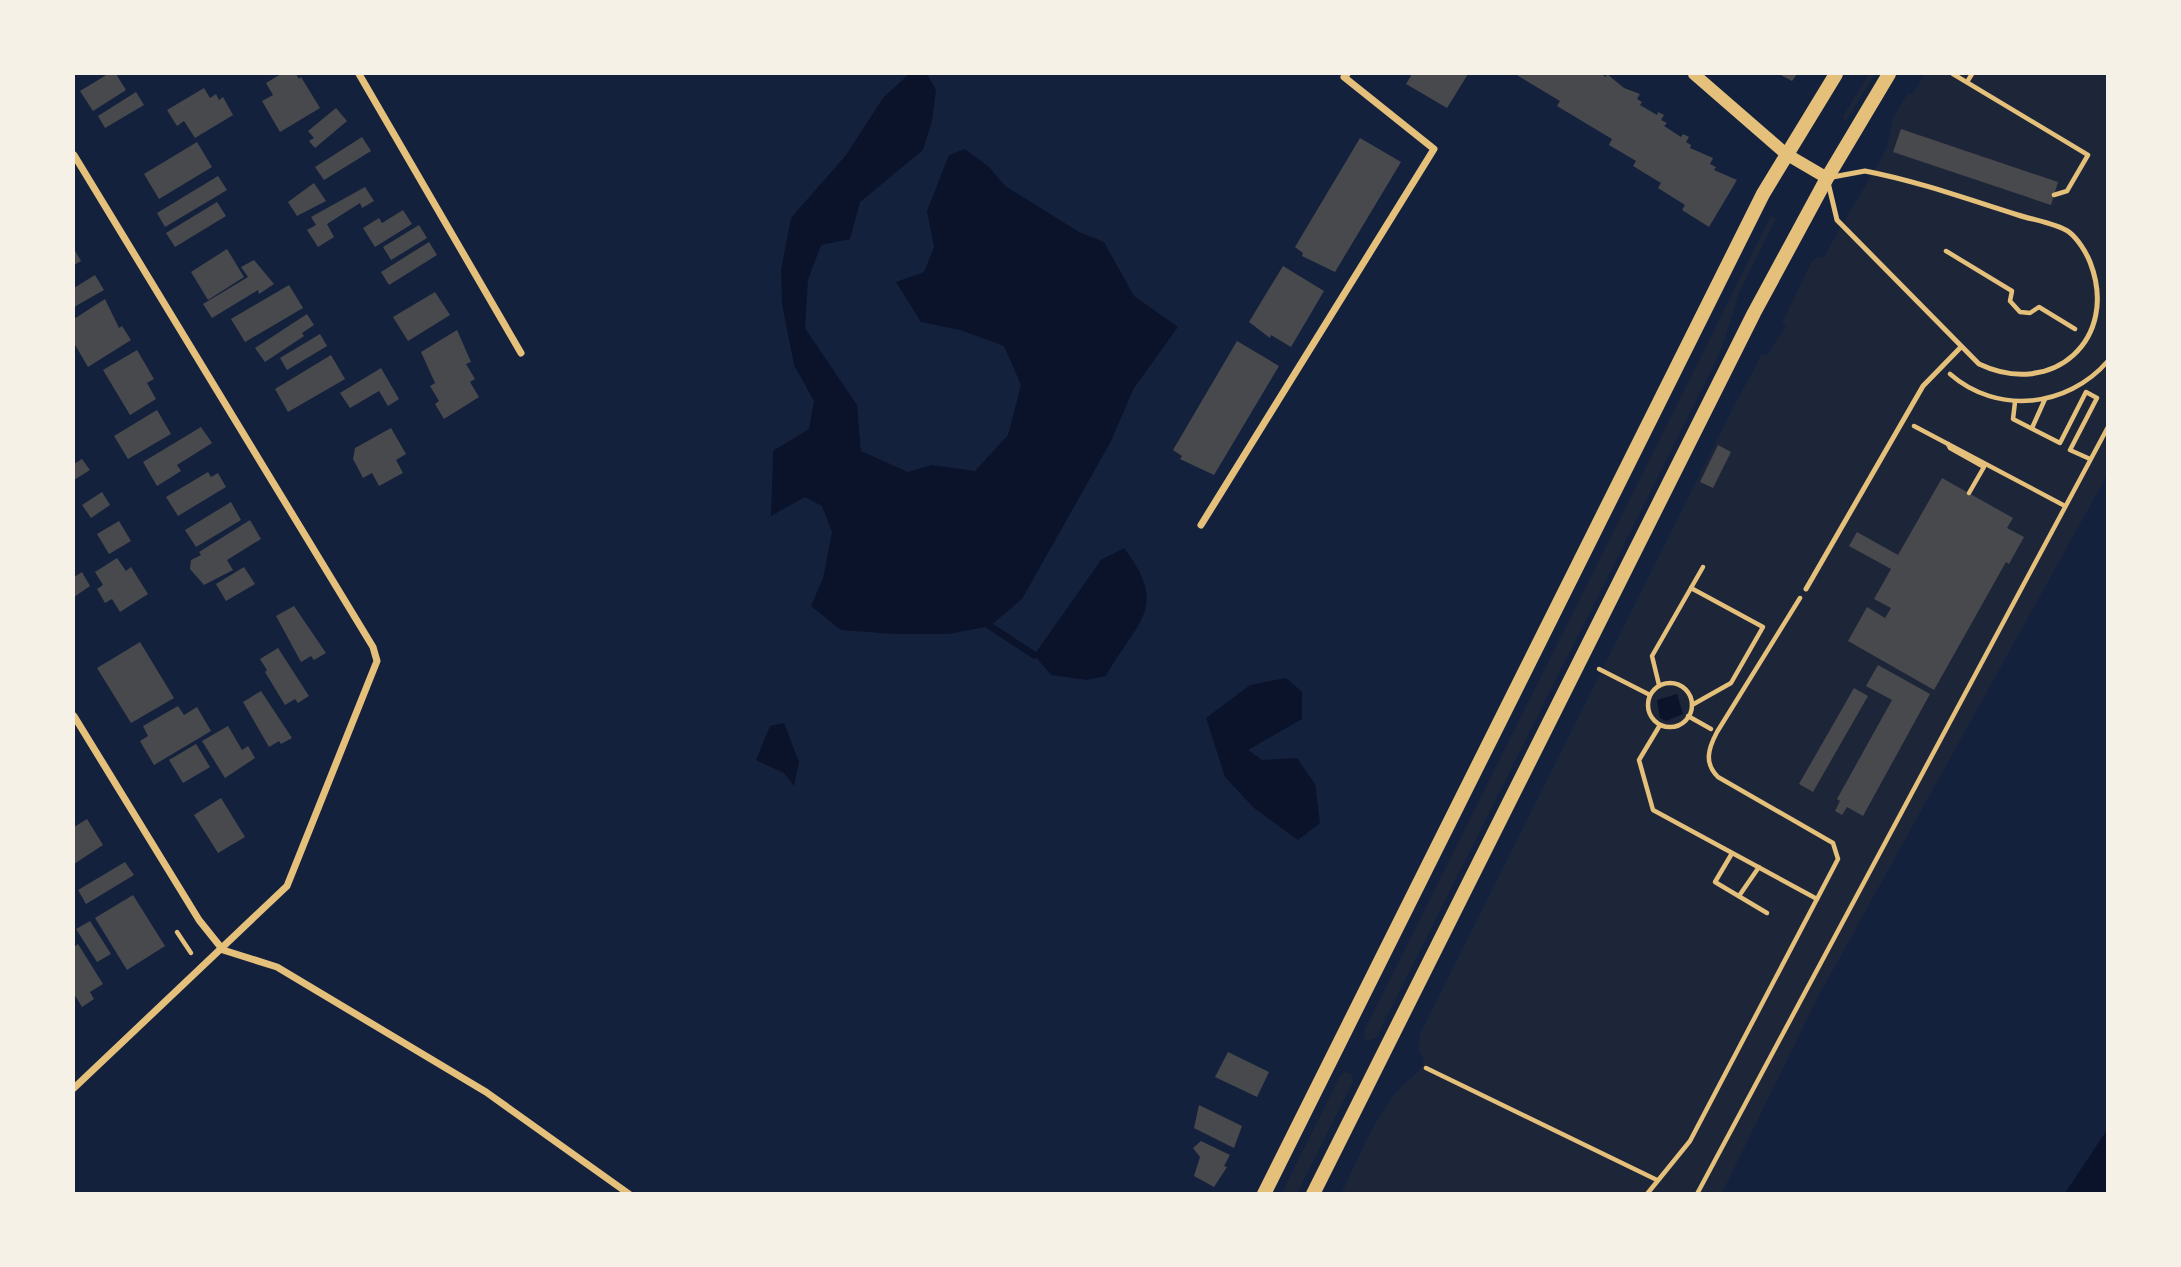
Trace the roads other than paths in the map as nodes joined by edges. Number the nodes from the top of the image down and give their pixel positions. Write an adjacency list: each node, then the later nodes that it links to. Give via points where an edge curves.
1 (359, 74): 10 (street)
2 (1694, 74): 7 (street)
3 (1836, 74): 7 (main road)
4 (1889, 74): 8 (main road)
5 (1346, 75): 11 (street, via 1434,149)
6 (74, 155): 14 (street, via 373,647 377,661 286,886)
7 (1786, 155): 8 (street); 17 (main road)
8 (1827, 178): 9 (lane, via 1837,220); 9 (lane, via 1865,171 1895,177 2068,231 2078,241 2095,275 2099,299 2087,336 2071,357 2054,369 2017,377 1979,364); 18 (main road, via 1711,398)
9 (1961, 347): 12 (lane, via 1923,386)
10 (521, 353)
11 (1201, 525)
12 (1805, 589)
13 (74, 716): 14 (street, via 199,920)
14 (223, 950): 15 (street); 16 (street, via 277,967 486,1092)
15 (74, 1088)
16 (629, 1194)
17 (1264, 1194)
18 (1313, 1194)

